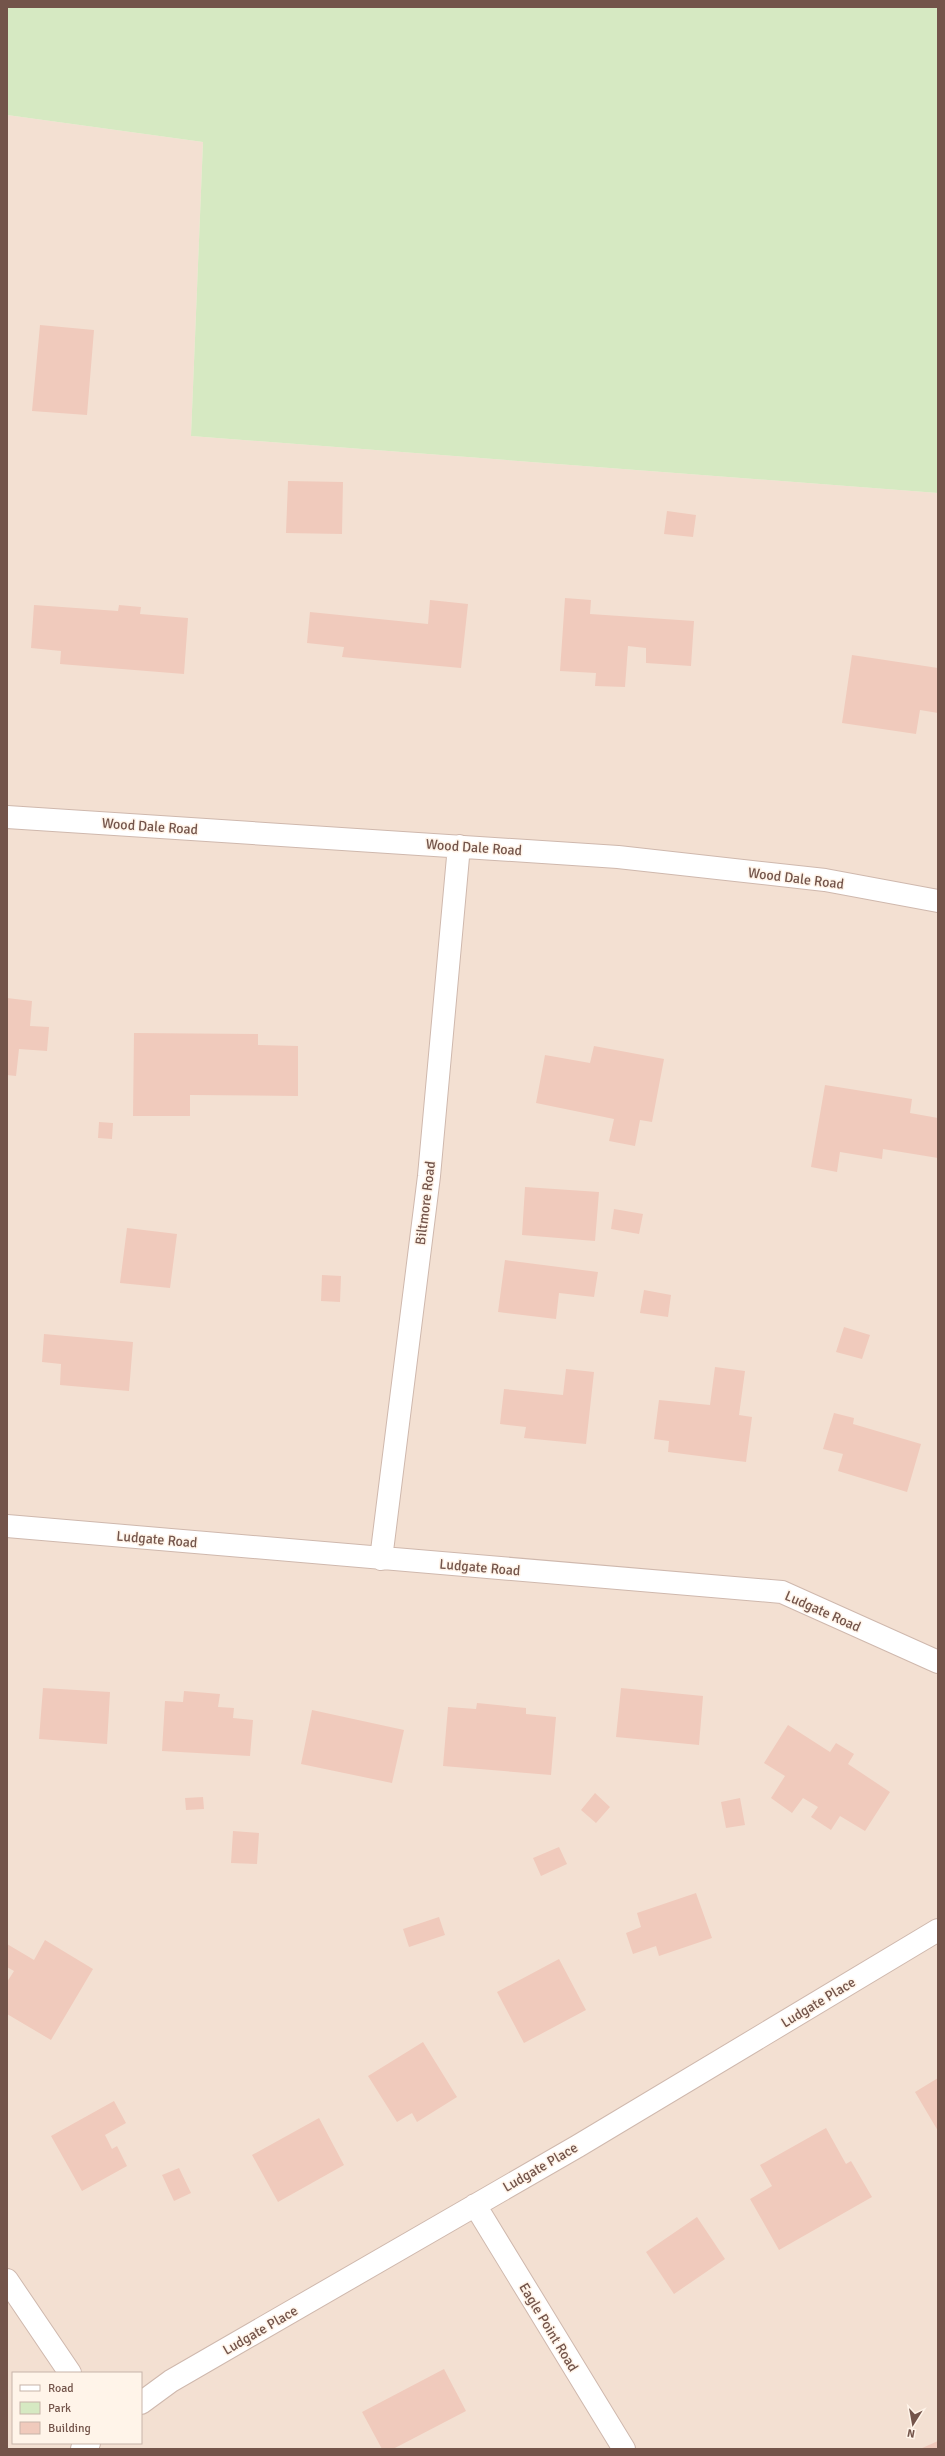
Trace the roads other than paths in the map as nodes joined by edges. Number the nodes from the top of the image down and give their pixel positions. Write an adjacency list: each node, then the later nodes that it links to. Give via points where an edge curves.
1 (7, 817): 2 (street, Wood Dale Road)
2 (459, 846): 3 (street, Wood Dale Road, via 626,858 825,880); 5 (street, Biltmore Road, via 429,1176)
3 (938, 900)
4 (7, 1526): 5 (street, Ludgate Road)
5 (381, 1559): 6 (street, Ludgate Road, via 782,1592)
6 (938, 1662)
7 (938, 1930): 8 (street, Ludgate Place, via 585,2142)
8 (475, 2205): 11 (street, Ludgate Place, via 171,2381); 12 (street, Eagle Point Road)
9 (7, 2280): 10 (street)
10 (69, 2372)
11 (142, 2402)
12 (624, 2449)

